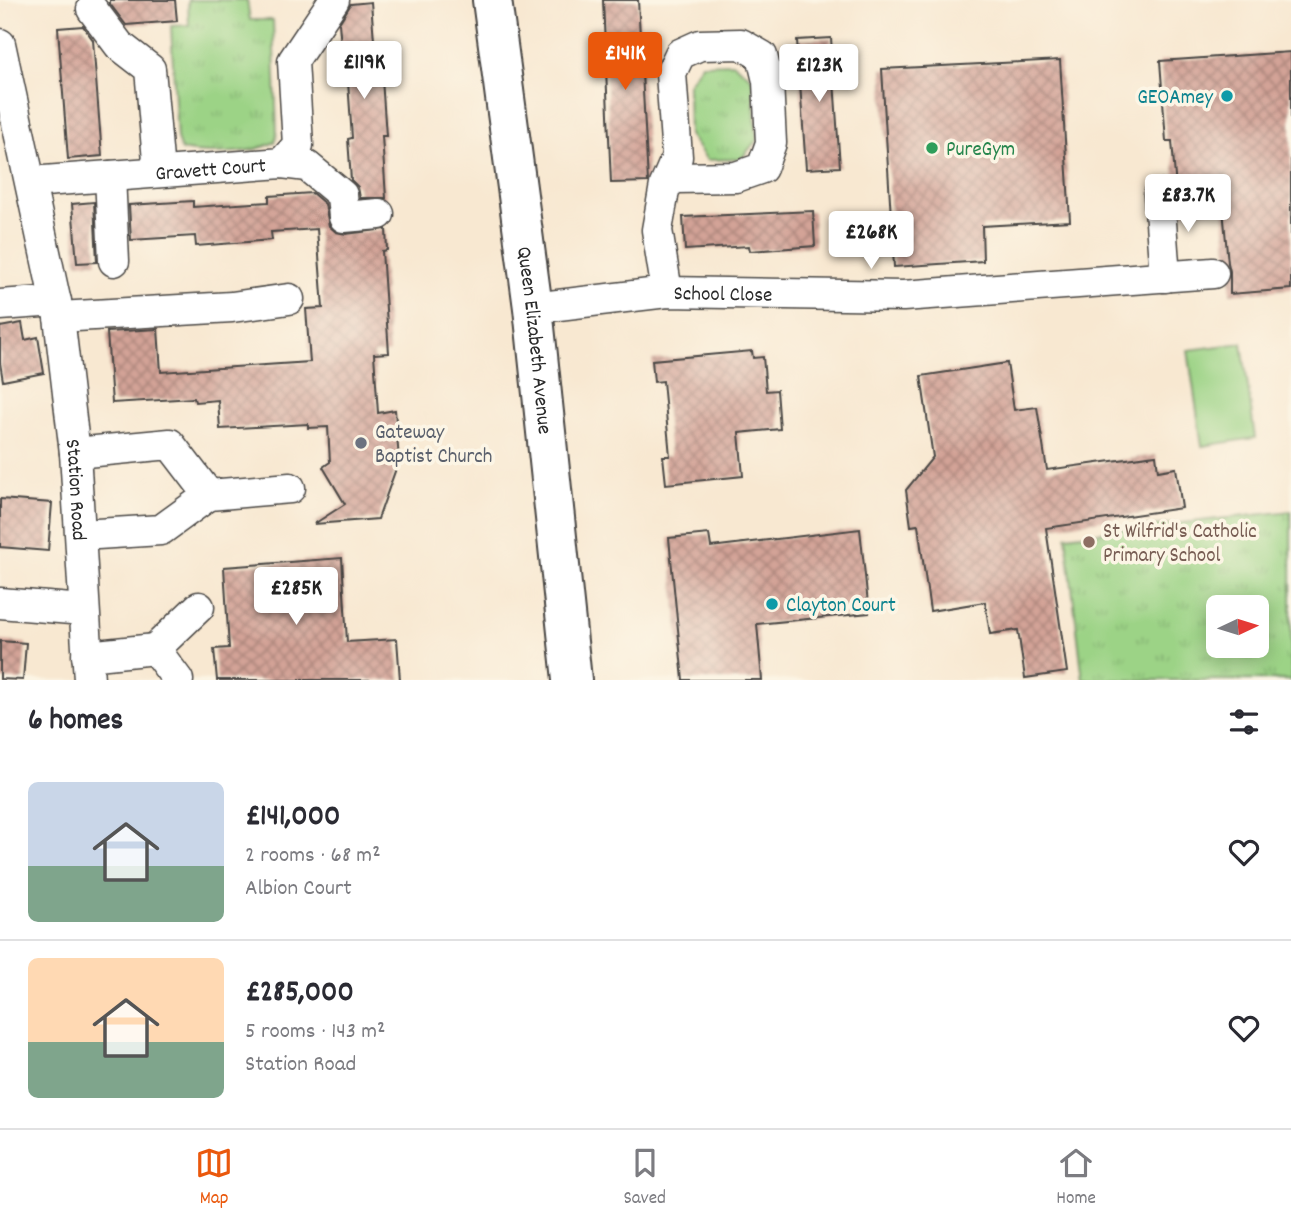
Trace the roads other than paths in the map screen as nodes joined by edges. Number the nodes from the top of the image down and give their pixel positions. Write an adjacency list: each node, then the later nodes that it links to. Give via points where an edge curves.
1 (334, 0): 6 (street, Gravett Court, via 293,61 298,145)
2 (492, 0): 19 (main road, Queen Elizabeth Avenue)
3 (92, 9): 7 (street, via 118,46 150,69)
4 (0, 44): 5 (street, Station Road)
5 (11, 143): 9 (street, Station Road)
6 (282, 163): 7 (street, Gravett Court); 12 (street, via 307,166 342,195 344,217)
7 (159, 172): 8 (street, Gravett Court)
8 (110, 176): 9 (street, Gravett Court); 13 (street)
9 (31, 182): 20 (street, Station Road)
10 (665, 185): 10 (street, via 677,158 671,73 680,54 700,45 741,44 762,56 771,143 762,168 736,177 676,178); 16 (street, via 657,230)
11 (1159, 195): 15 (street)
12 (379, 214)
13 (114, 261)
14 (1213, 274): 15 (street, School Close)
15 (1165, 277): 16 (street, School Close, via 904,296)
16 (667, 292): 19 (street, School Close)
17 (289, 299): 20 (street, via 232,307)
18 (0, 305): 20 (street)
19 (533, 308): 31 (main road, Queen Elizabeth Avenue)
20 (57, 309): 21 (street, Station Road)
21 (75, 453): 23 (street, via 170,444); 24 (street, Station Road)
22 (290, 488): 23 (street)
23 (209, 495): 24 (street, via 161,530)
24 (80, 535): 27 (street, Station Road)
25 (0, 603): 27 (street)
26 (200, 607): 28 (street)
27 (83, 610): 29 (street, Station Road)
28 (155, 649): 29 (street); 30 (street)
29 (88, 668)
30 (178, 680)
31 (572, 680)

